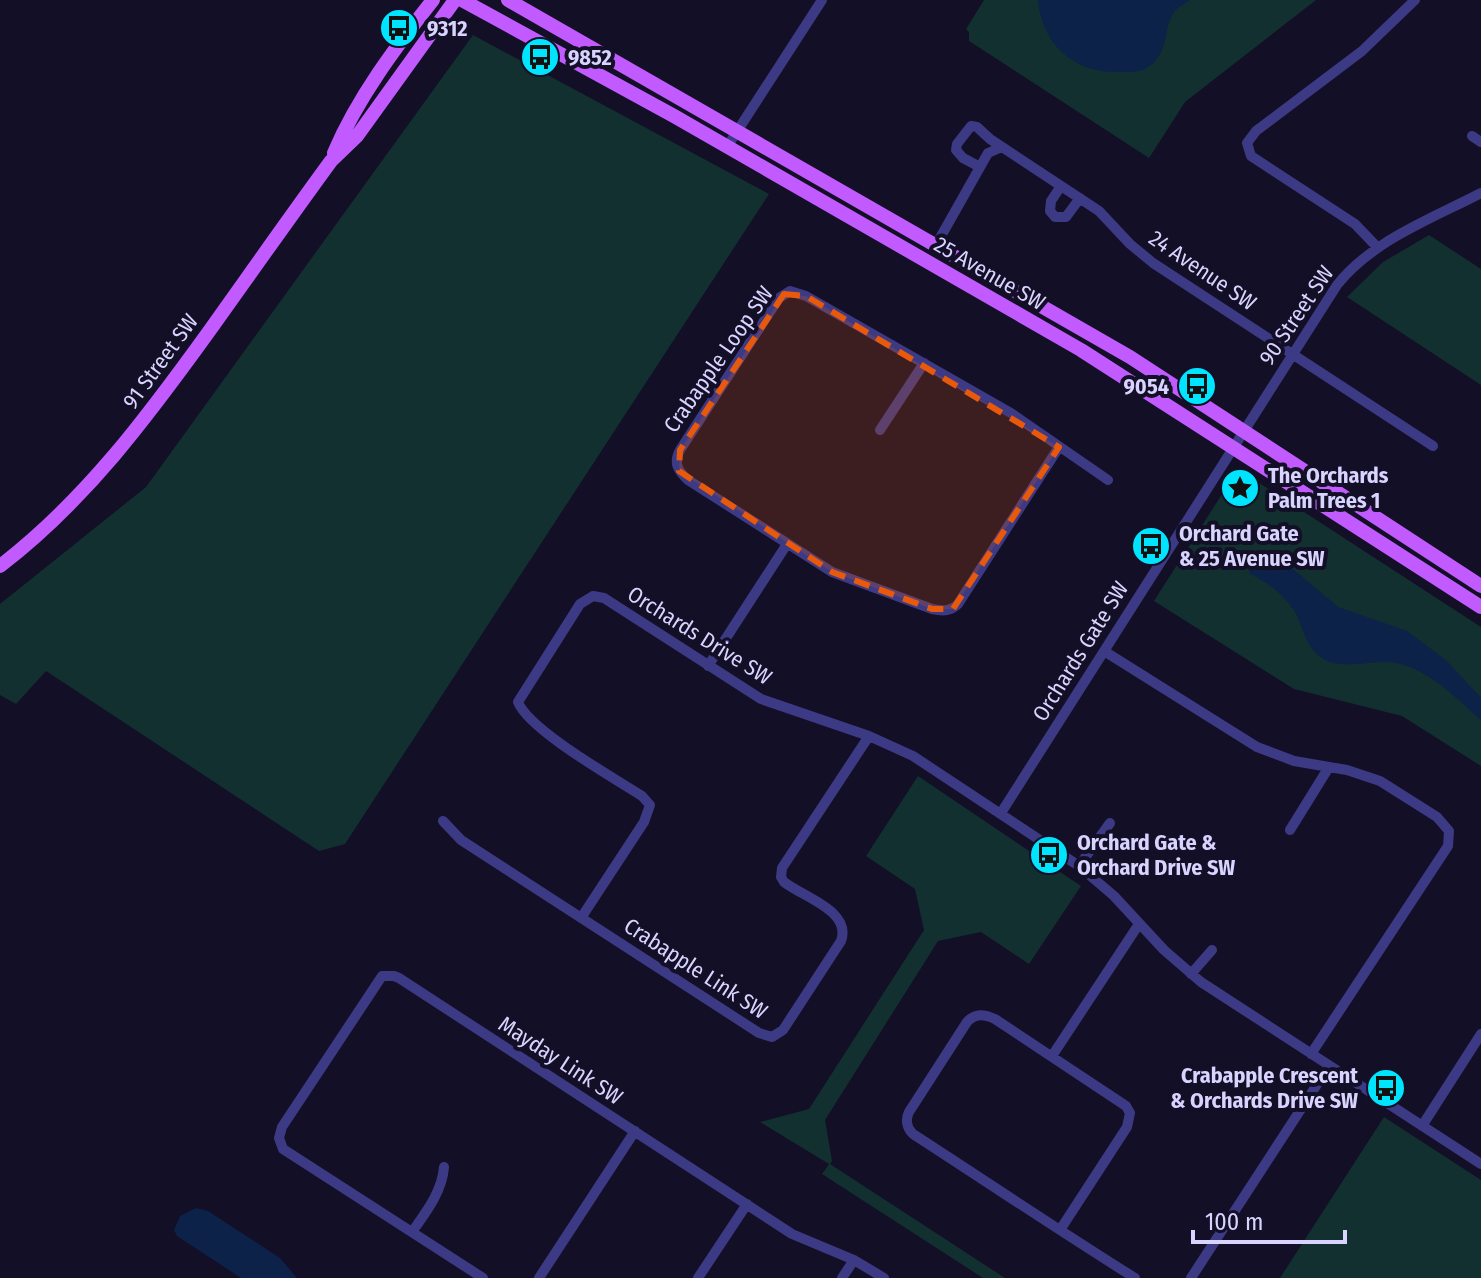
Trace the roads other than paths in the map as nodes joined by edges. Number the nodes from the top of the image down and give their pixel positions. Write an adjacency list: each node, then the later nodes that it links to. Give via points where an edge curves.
1 (433, 0): 12 (main road, 91 Street SW, via 387,60)
2 (455, 0): 12 (main road, 91 Street SW, via 357,136)
3 (462, 0): 10 (main road, 25 Avenue SW)
4 (508, 0): 8 (main road, 25 Avenue SW)
5 (526, 0): 8 (main road)
6 (822, 0): 9 (street)
7 (1415, 0): 18 (street, via 1362,51 1248,139 1251,156 1362,230)
8 (538, 17): 9 (main road, 25 Avenue SW)
9 (737, 131): 10 (street); 17 (main road, 25 Avenue SW)
10 (727, 147): 23 (main road, 25 Avenue SW, via 1081,350)
11 (1002, 147): 13 (street, via 990,150); 13 (street, 24 Avenue SW, via 977,127 968,128 956,150); 14 (street, 24 Avenue SW)
12 (331, 161): 28 (main road, 91 Street SW, via 119,451 64,511)
13 (980, 167): 17 (street)
14 (1061, 186): 16 (street, 24 Avenue SW); 16 (street, via 1050,204 1055,217 1066,217)
15 (1481, 193): 18 (street, 90 Street SW)
16 (1080, 198): 19 (street, 24 Avenue SW, via 1145,257)
17 (936, 245): 21 (main road, 25 Avenue SW)
18 (1378, 248): 19 (street, 90 Street SW, via 1337,285)
19 (1293, 354): 21 (street, 90 Street SW); 24 (street, 24 Avenue SW)
20 (924, 363): 22 (street); 25 (street, Crabapple Loop SW); 27 (street, Crabapple Loop SW, via 802,294 790,291 779,298 676,461 688,480)
21 (1245, 429): 23 (street, Orchards Gate SW); 29 (main road, 25 Avenue SW)
22 (880, 430)
23 (1234, 446): 30 (main road, 25 Avenue SW); 31 (street, Orchards Gate SW)
24 (1433, 446)
25 (1059, 447): 26 (street, Crabapple Loop SW); 27 (street, Crabapple Loop SW, via 953,609 932,609 843,577)
26 (1108, 480)
27 (787, 544): 32 (street)
28 (0, 566)
29 (1481, 586)
30 (1481, 607)
31 (1104, 651): 34 (street, via 1257,747); 35 (street, Orchards Gate SW)
32 (708, 666): 33 (street, Orchards Drive SW, via 761,699); 40 (street, Orchards Drive SW, via 604,598 593,596 580,604 518,702 547,732 650,805)
33 (869, 736): 35 (street, Orchards Drive SW, via 903,750); 40 (street, Crabapple Link SW, via 782,868 784,882 834,914 844,932 778,1035 759,1033)
34 (1329, 767): 38 (street); 45 (street, via 1392,788 1437,817 1450,839)
35 (1001, 813): 39 (street, Orchards Drive SW)
36 (443, 821): 40 (street, Crabapple Link SW, via 461,840)
37 (1110, 823): 39 (street)
38 (1290, 830)
39 (1079, 866): 41 (street, Orchards Drive SW)
40 (581, 918)
41 (1139, 924): 43 (street, Orchards Drive SW); 46 (street)
42 (1212, 950): 43 (street)
43 (1191, 974): 45 (street, Orchards Drive SW)
44 (1481, 1034): 48 (street)
45 (1311, 1054): 47 (street, Orchards Drive SW)
46 (1052, 1056): 53 (street, via 1130,1113 1127,1127); 53 (street, via 995,1019 975,1016 906,1120 913,1134)
47 (1329, 1066): 48 (street, Orchards Drive SW); 62 (street)
48 (1422, 1126): 50 (street, Orchards Drive SW)
49 (635, 1131): 52 (street, Mayday Link SW); 54 (street, Mayday Link SW, via 399,978 382,976 279,1138 283,1149); 57 (street)
50 (1481, 1164)
51 (444, 1167): 54 (street, via 435,1198)
52 (747, 1204): 55 (street, Mayday Link SW, via 792,1234); 58 (street)
53 (1060, 1230): 61 (street)
54 (412, 1232): 56 (street)
55 (854, 1260): 59 (street); 60 (street, Mayday Link SW)
56 (483, 1278)
57 (539, 1278)
58 (698, 1278)
59 (842, 1278)
60 (884, 1278)
61 (1135, 1278)
62 (1191, 1278)

